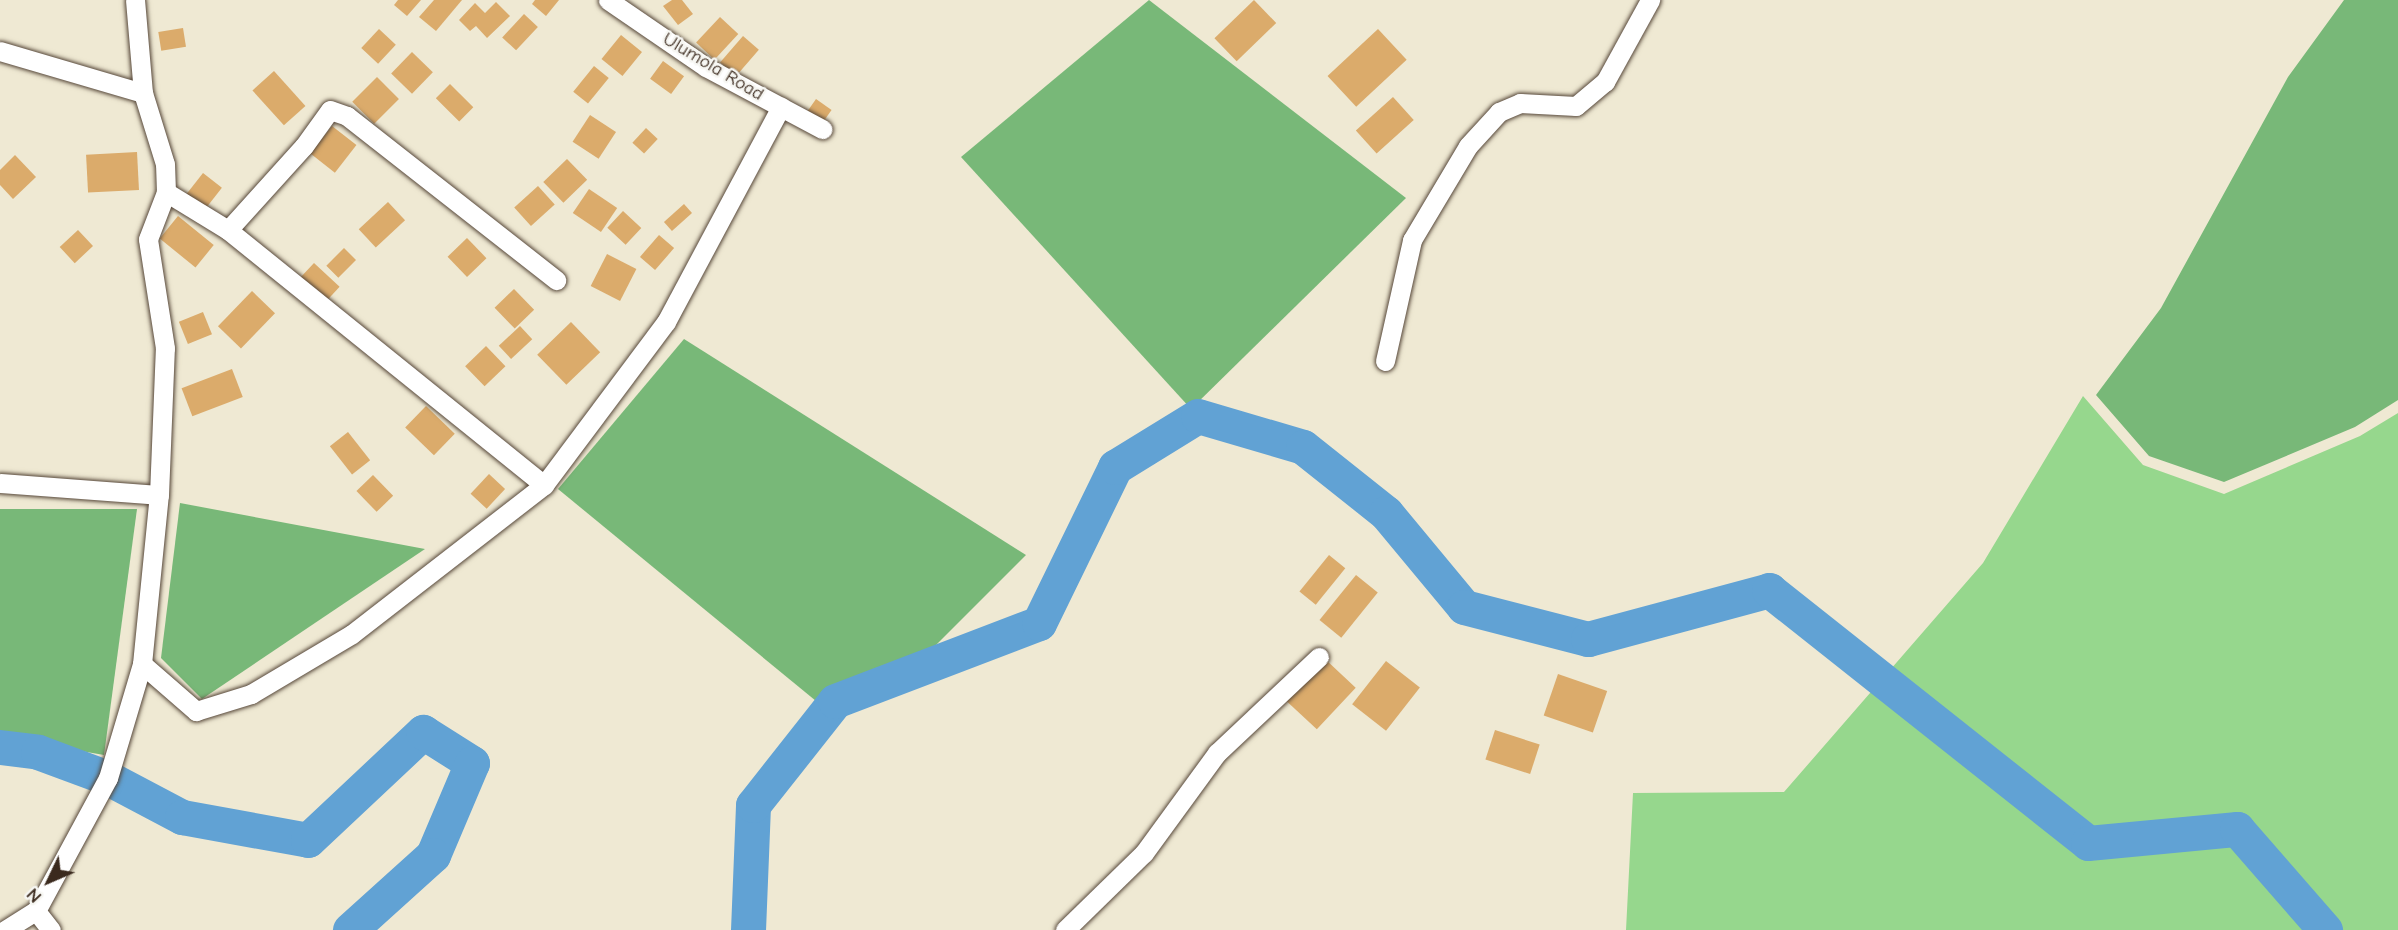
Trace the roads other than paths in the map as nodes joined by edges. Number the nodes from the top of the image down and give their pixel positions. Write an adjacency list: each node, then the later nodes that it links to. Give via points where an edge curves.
1 (135, 0): 5 (street)
2 (608, 0): 6 (street, Ulumola Road, via 706,67)
3 (1650, 0): 11 (street, via 1605,82 1576,106 1520,103 1499,112 1468,146 1412,240)
4 (0, 51): 5 (street)
5 (143, 93): 8 (street, via 165,164)
6 (780, 107): 7 (street, Ulumola Road); 13 (street, via 666,322)
7 (822, 130)
8 (166, 192): 9 (street); 14 (street, via 148,239 165,348)
9 (228, 230): 10 (street, via 304,146 330,110 347,116); 13 (street)
10 (556, 280)
11 (1385, 361)
12 (0, 483): 14 (street)
13 (544, 485): 16 (street, via 352,634 251,694 196,711)
14 (159, 495): 16 (street)
15 (1319, 657): 20 (street, via 1217,753 1144,853)
16 (142, 664): 17 (street, via 108,778)
17 (36, 911): 18 (street); 19 (street)
18 (5, 930)
19 (51, 930)
20 (1065, 930)

